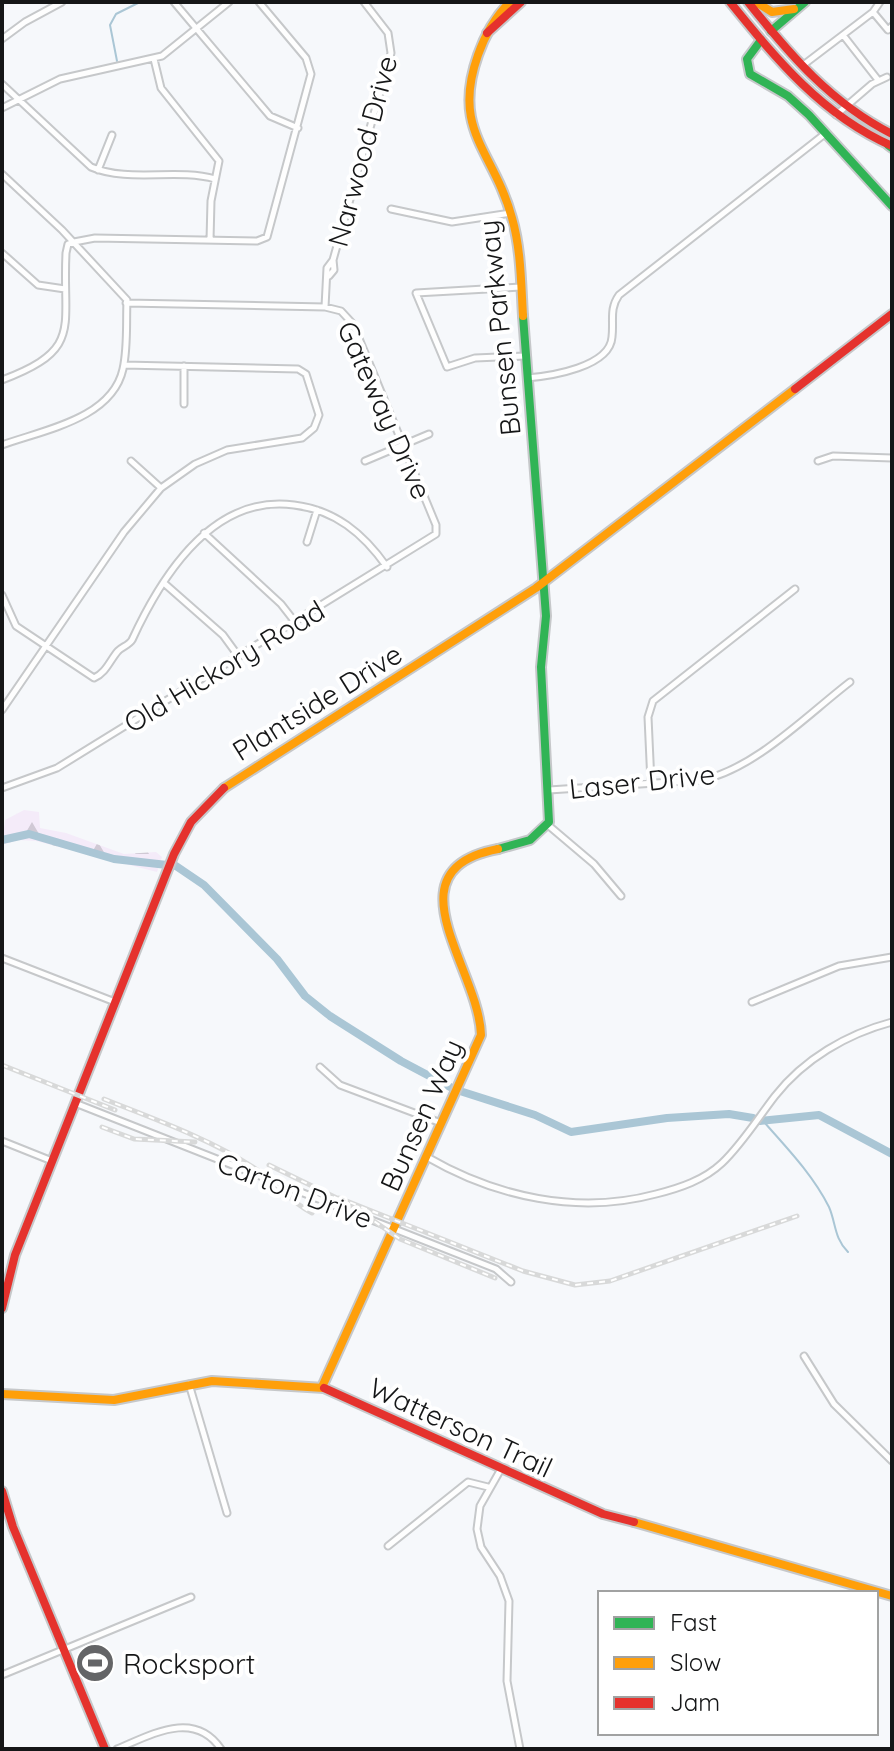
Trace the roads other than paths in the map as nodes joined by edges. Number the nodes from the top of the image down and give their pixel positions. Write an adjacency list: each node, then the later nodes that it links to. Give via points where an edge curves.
1 (62, 2): 20 (street)
2 (174, 2): 16 (street)
3 (229, 2): 16 (street)
4 (259, 2): 31 (street, via 310,66)
5 (364, 2): 48 (street, Narwood Drive, via 388,33 391,53 333,260)
6 (510, 2): 18 (main road, Bunsen Parkway)
7 (521, 2): 18 (main road, Bunsen Parkway)
8 (730, 2): 21 (main road)
9 (748, 2): 17 (main road)
10 (756, 2): 13 (main road, via 772,12)
11 (805, 2): 13 (main road)
12 (880, 2): 14 (street)
13 (796, 9): 17 (main road)
14 (873, 12): 15 (street, via 888,30); 19 (street)
15 (892, 26)
16 (197, 29): 22 (street); 31 (street, via 270,116)
17 (771, 31): 21 (main road); 23 (main road)
18 (486, 35): 41 (main road, Bunsen Parkway, via 469,83 469,119 476,146)
19 (843, 35): 23 (street); 25 (street)
20 (2, 39)
21 (761, 40): 30 (main road); 32 (main road, via 747,59 750,74 797,103)
22 (154, 59): 27 (street, via 60,79); 38 (street, via 161,88 217,155)
23 (801, 67): 28 (main road)
24 (887, 77): 25 (street)
25 (878, 80): 28 (street)
26 (2, 84): 27 (street)
27 (19, 100): 29 (street); 36 (street)
28 (843, 107): 30 (street); 33 (main road)
29 (2, 108)
30 (836, 115): 35 (main road)
31 (298, 128): 42 (street, via 267,237)
32 (827, 133): 39 (main road); 54 (street, via 621,293 613,304 611,343 604,354 561,374)
33 (892, 134)
34 (112, 135): 36 (street)
35 (891, 146)
36 (98, 170): 38 (street)
37 (2, 174): 43 (street)
38 (215, 179): 42 (street)
39 (892, 206)
40 (391, 209): 41 (street, via 452,222)
41 (512, 212): 45 (main road, Bunsen Parkway)
42 (210, 240): 43 (street)
43 (74, 242): 46 (street, via 66,253); 47 (street)
44 (2, 253): 46 (street, via 38,285)
45 (521, 287): 50 (main road, Bunsen Parkway); 50 (street, via 416,293 447,367 475,358)
46 (65, 289): 53 (street, via 64,329 56,350 40,365)
47 (126, 303): 48 (street, Gateway Drive); 51 (street)
48 (325, 307): 58 (street, Gateway Drive, via 344,313 353,324)
49 (892, 314): 69 (main road, Plantside Drive)
50 (525, 356): 54 (main road, Bunsen Parkway)
51 (124, 365): 52 (street); 57 (street, via 112,393 94,409)
52 (184, 366): 55 (street); 63 (street, via 298,369 306,374 315,396 318,420 302,438 227,450)
53 (3, 377)
54 (527, 378): 69 (main road, Bunsen Parkway)
55 (184, 404)
56 (429, 434): 58 (street)
57 (2, 445)
58 (403, 445): 61 (street); 65 (street, Gateway Drive)
59 (892, 458): 62 (street, via 833,456)
60 (131, 461): 63 (street)
61 (365, 461)
62 (818, 461)
63 (161, 488): 74 (street)
64 (317, 510): 66 (street, via 259,506); 67 (street); 68 (street, via 352,528)
65 (437, 531): 68 (street, Old Hickory Road)
66 (204, 533): 70 (street); 73 (street)
67 (307, 542)
68 (387, 567): 73 (street, Old Hickory Road)
69 (543, 583): 82 (main road, via 541,667); 87 (main road, Plantside Drive, via 225,786 191,822 174,854)
70 (165, 584): 74 (street, via 131,642 101,675 94,678); 75 (street, via 223,635)
71 (795, 589): 80 (street, via 653,701 648,717)
72 (2, 595): 74 (street, via 14,623)
73 (295, 622): 75 (street, Old Hickory Road)
74 (45, 647): 78 (street)
75 (239, 657): 81 (street, Old Hickory Road, via 57,768)
76 (850, 682): 80 (street, Laser Drive, via 734,770 701,780)
77 (2, 695): 78 (street)
78 (9, 700): 79 (street)
79 (2, 710)
80 (651, 783): 82 (street, Laser Drive)
81 (2, 788)
82 (549, 790): 83 (main road)
83 (548, 825): 84 (street); 92 (main road, Bunsen Way, via 531,840 463,859 444,883 443,914 482,1021 480,1040)
84 (621, 896)
85 (892, 957): 88 (street, via 839,966)
86 (2, 958): 87 (street)
87 (115, 1002): 91 (main road, Plantside Drive)
88 (752, 1002)
89 (892, 1022): 94 (street, via 852,1036 813,1060 778,1093 719,1165 673,1190 611,1202 552,1201 489,1186)
90 (320, 1067): 92 (street, via 340,1085)
91 (75, 1103): 95 (main road, Plantside Drive); 96 (street, Carton Drive)
92 (442, 1123): 94 (main road, Bunsen Way)
93 (2, 1141): 95 (street)
94 (427, 1157): 96 (main road, Bunsen Way)
95 (52, 1161): 98 (main road, Plantside Drive, via 11,1266)
96 (393, 1229): 97 (street, Carton Drive, via 496,1269); 101 (main road, Bunsen Way)
97 (511, 1282)
98 (2, 1308)
99 (804, 1356): 103 (street, via 834,1404)
100 (189, 1383): 101 (main road, Watterson Trail); 102 (main road, Watterson Trail, via 114,1400); 107 (street)
101 (322, 1387): 104 (main road, Watterson Trail)
102 (2, 1394)
103 (892, 1461)
104 (501, 1469): 105 (street); 109 (main road, Watterson Trail, via 618,1519)
105 (488, 1487): 108 (street, via 468,1482); 116 (street, via 477,1529 509,1601 507,1681)
106 (2, 1491): 111 (main road)
107 (227, 1513)
108 (388, 1546)
109 (876, 1591)
110 (191, 1597): 111 (street)
111 (65, 1650): 112 (street); 113 (main road)
112 (2, 1675)
113 (105, 1749)
114 (117, 1749): 115 (street, via 182,1727 208,1735)
115 (221, 1749)
116 (520, 1749)

